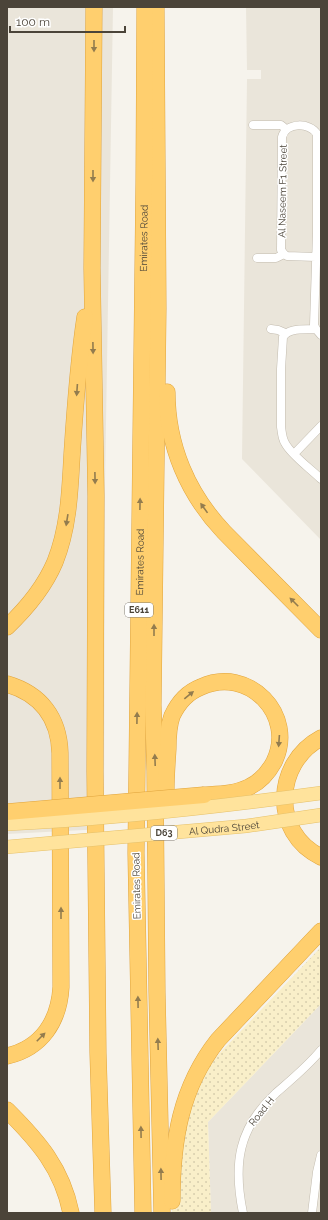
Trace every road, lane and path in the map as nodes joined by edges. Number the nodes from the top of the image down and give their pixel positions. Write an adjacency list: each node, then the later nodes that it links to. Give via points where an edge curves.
1 (94, 7): 10 (highway, one-way to 10)
2 (145, 7): 37 (highway, Emirates Road / E611, one-way to 2, via 136,853)
3 (156, 7): 18 (highway, one-way to 3, via 206,512 185,477 172,439 167,398 165,102); 30 (highway, one-way to 3, via 153,705 158,308)
4 (253, 125): 5 (street, via 281,125)
5 (286, 129): 6 (street, via 306,126 311,127 316,134); 7 (street, Al Naseem F1 Street, via 282,137 281,250)
6 (319, 233): 8 (street)
7 (284, 254): 8 (street); 9 (street, via 276,258)
8 (316, 257): 12 (street, via 314,321)
9 (257, 258)
10 (92, 268): 17 (highway, one-way to 17, via 78,374 66,527 55,562 44,584 30,604); 36 (highway, one-way to 36, via 96,496 95,780)
11 (271, 329): 13 (street)
12 (318, 332): 13 (street, via 295,330)
13 (285, 333): 15 (street, via 282,342 281,428 285,443)
14 (321, 426): 15 (street)
15 (294, 454): 16 (street)
16 (321, 479)
17 (7, 627)
18 (321, 630)
19 (7, 684): 32 (highway, one-way to 19, via 23,1051 41,1038 54,1020 61,987 59,736 53,720 43,705 22,689)
20 (321, 738): 28 (highway, via 309,745 293,765 286,781 284,798 287,816 294,831 304,845)
21 (321, 745): 27 (highway, via 301,764 294,778 292,794 293,810 299,825 308,838)
22 (321, 793): 25 (main road, D63, bridge, via 175,811)
23 (7, 812): 30 (highway, one-way to 23, bridge, via 164,959 162,850 168,731 172,716 191,692 204,685 219,682 242,684 267,701 275,714 279,729 278,752 272,766 250,787 235,792 204,795)
24 (321, 815): 26 (main road, Al Qudra Street / D63, bridge, via 246,826)
25 (7, 824)
26 (7, 847)
27 (321, 849)
28 (321, 856)
29 (321, 931): 39 (highway, via 218,1040 200,1065 186,1095 176,1138)
30 (156, 992): 38 (highway, one-way to 30)
31 (321, 1050): 40 (street, Road H, via 260,1109 248,1127 240,1148 238,1174)
32 (7, 1056)
33 (7, 1110): 35 (highway, via 27,1129 46,1153 67,1195)
34 (321, 1155): 41 (street)
35 (71, 1213)
36 (103, 1213)
37 (142, 1213)
38 (162, 1213)
39 (172, 1213)
40 (243, 1213)
41 (312, 1213)

